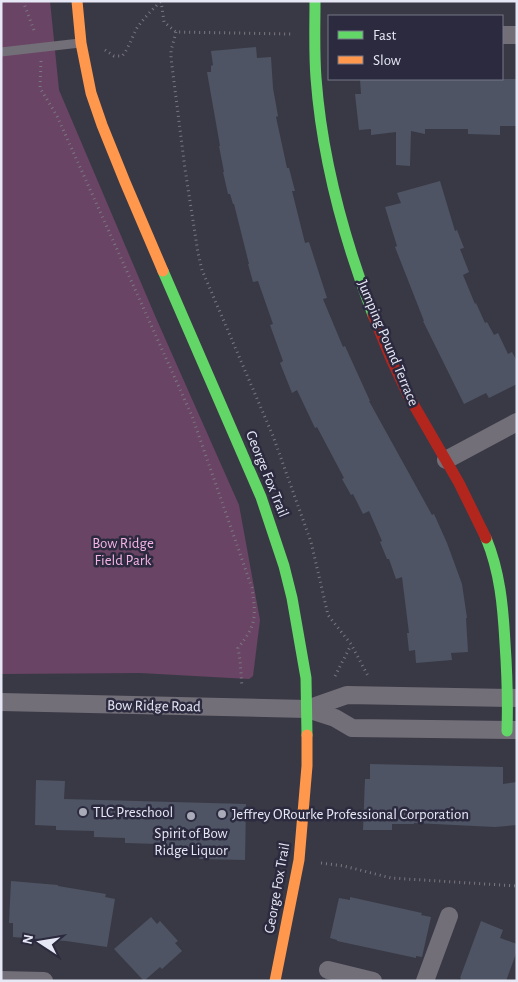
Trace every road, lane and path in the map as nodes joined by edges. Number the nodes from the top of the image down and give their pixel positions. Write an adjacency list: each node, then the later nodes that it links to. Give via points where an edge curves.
1 (23, 1): 11 (path)
2 (77, 1): 9 (street, George Fox Trail)
3 (161, 1): 5 (path, via 164,22); 10 (path, via 144,18 122,56 105,51)
4 (316, 1): 6 (street, Jumping Pound Terrace)
5 (176, 32): 6 (path); 15 (path, via 171,58 202,270 279,454 311,542 328,614)
6 (314, 34): 14 (street, Jumping Pound Terrace, via 319,113 331,180 346,235 392,360)
7 (503, 35): 8 (street)
8 (517, 35)
9 (81, 42): 11 (lane); 21 (street, George Fox Trail, via 102,125 258,488 274,534 297,622 306,678)
10 (103, 44)
11 (40, 48): 12 (lane); 17 (path, via 40,88 57,116 192,416 252,588 255,613 252,626 238,648)
12 (1, 52)
13 (517, 422): 14 (street)
14 (446, 460): 19 (street, Jumping Pound Terrace, via 485,536 496,568 504,608)
15 (351, 644): 16 (path); 18 (path)
16 (335, 676)
17 (242, 687)
18 (378, 696): 19 (street); 21 (street, via 348,695)
19 (512, 699): 22 (street, Jumping Pound Terrace)
20 (1, 702): 21 (street, Bow Ridge Road)
21 (307, 709): 22 (street, Jumping Pound Terrace, via 335,718 352,728); 23 (street, George Fox Trail, via 307,766)
22 (512, 730)
23 (298, 860): 24 (path, via 344,866 391,878); 29 (street, George Fox Trail)
24 (517, 886)
25 (449, 916): 31 (street)
26 (328, 970): 30 (street)
27 (1, 980): 28 (street)
28 (44, 981)
29 (275, 981)
30 (373, 981)
31 (425, 981)

